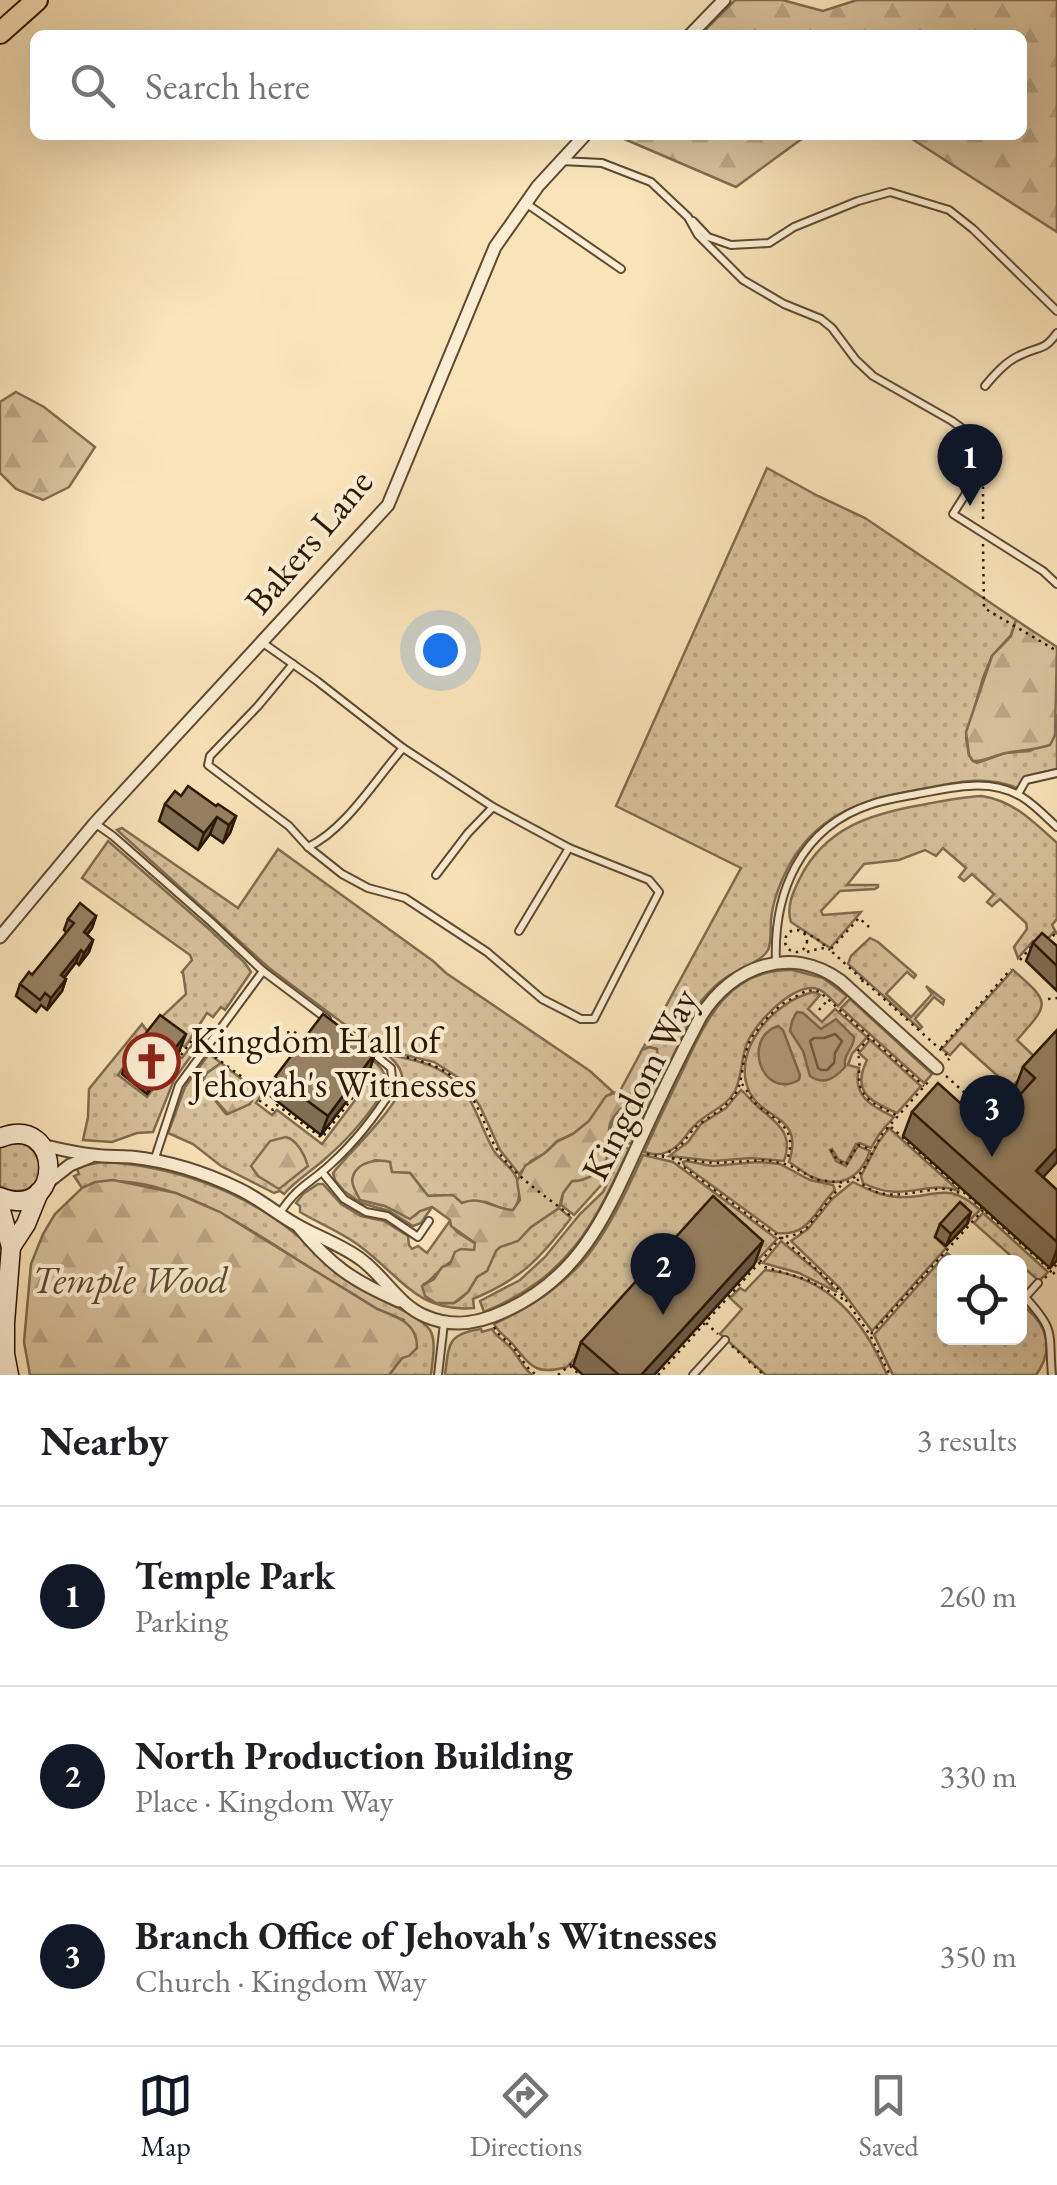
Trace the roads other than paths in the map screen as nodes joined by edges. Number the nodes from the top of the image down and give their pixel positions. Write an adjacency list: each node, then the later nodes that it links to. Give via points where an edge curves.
1 (28, 0): 4 (highway)
2 (36, 0): 6 (highway)
3 (724, 0): 5 (street)
4 (0, 19)
5 (695, 30)
6 (0, 33)
7 (581, 140): 8 (street, Bakers Lane)
8 (560, 161): 9 (street, Bakers Lane); 10 (lane, via 602,164 651,182)
9 (526, 203): 11 (lane); 16 (street, Bakers Lane, via 495,246 388,505)
10 (688, 217): 12 (lane, via 708,237 732,245 768,243 858,201 890,192 908,196 949,210); 15 (lane, via 743,280 822,319 873,376 974,437 982,452 953,514)
11 (621, 269)
12 (1057, 311)
13 (1057, 333): 14 (lane)
14 (984, 386)
15 (1057, 584)
16 (262, 642): 17 (lane); 22 (street, Bakers Lane)
17 (293, 664): 18 (lane); 24 (lane, via 208,765)
18 (403, 748): 21 (lane); 24 (lane, via 330,832)
19 (1057, 773): 20 (lane, via 1026,780)
20 (1018, 794): 23 (lane); 29 (lane, via 967,786 872,804 836,822 788,879 778,912)
21 (493, 807): 25 (lane); 26 (lane)
22 (95, 823): 28 (street, Bakers Lane); 30 (lane)
23 (1057, 827)
24 (308, 846): 25 (lane, via 368,888 405,898 542,998 581,1019 594,1018 658,892 649,880)
25 (569, 848): 27 (lane)
26 (436, 875)
27 (519, 931)
28 (0, 937)
29 (776, 963): 33 (street, via 828,972); 50 (street, Kingdom Way, via 737,978 708,1005 583,1250 528,1298 489,1318)
30 (263, 972): 31 (lane); 37 (lane, via 179,1085)
31 (337, 1026)
32 (364, 1047): 38 (lane, via 391,1068 393,1088)
33 (938, 1069)
34 (6, 1134): 35 (main road)
35 (41, 1144): 36 (street); 39 (main road, via 49,1160)
36 (94, 1156): 37 (street); 39 (street)
37 (154, 1161): 42 (street, via 230,1186)
38 (322, 1172): 42 (lane, via 296,1190); 43 (lane, via 344,1198 418,1237)
39 (42, 1188): 40 (main road, via 24,1200); 45 (main road)
40 (0, 1196)
41 (0, 1206): 45 (main road)
42 (280, 1213): 44 (street)
43 (429, 1221)
44 (298, 1226): 48 (street, via 370,1266); 48 (street, via 344,1273)
45 (11, 1247): 52 (main road)
46 (1038, 1283): 47 (lane)
47 (1027, 1295)
48 (403, 1302): 50 (street)
49 (1027, 1304): 55 (lane, via 1050,1329)
50 (444, 1322): 53 (lane)
51 (725, 1340): 54 (lane)
52 (9, 1375)
53 (438, 1375)
54 (693, 1375)
55 (1052, 1375)

